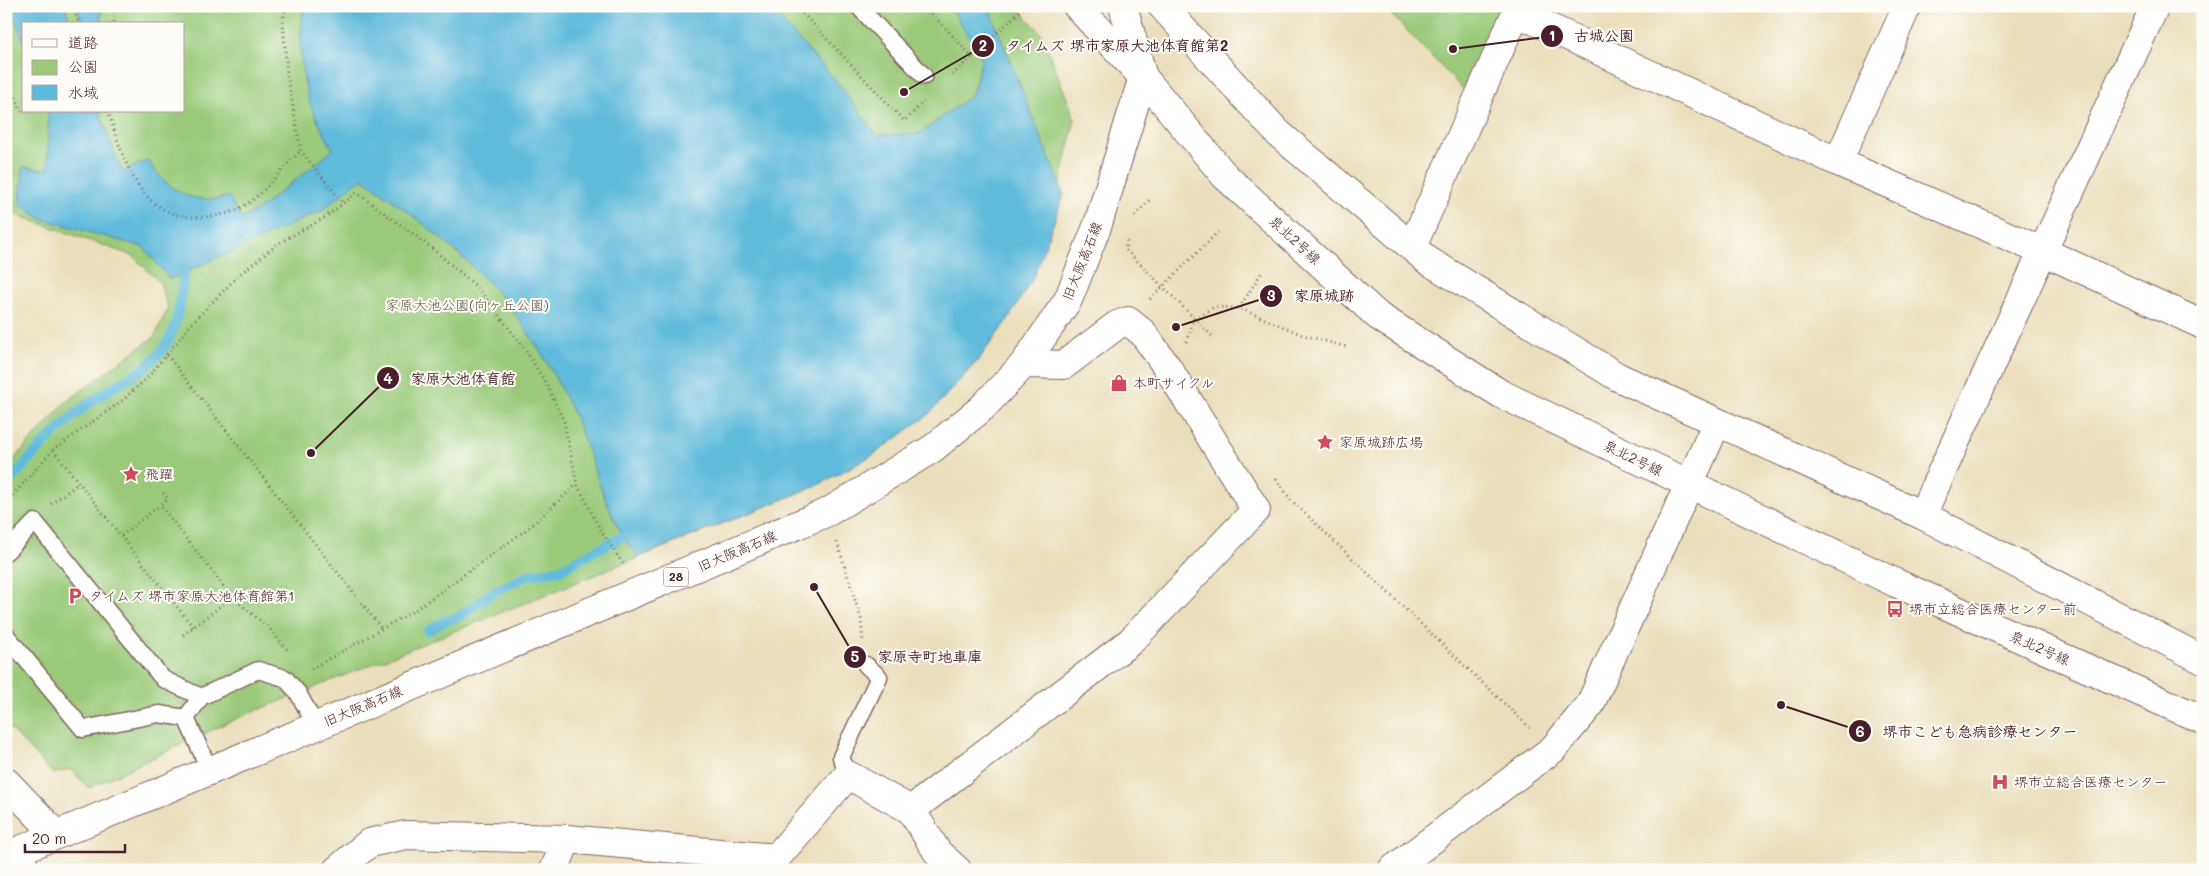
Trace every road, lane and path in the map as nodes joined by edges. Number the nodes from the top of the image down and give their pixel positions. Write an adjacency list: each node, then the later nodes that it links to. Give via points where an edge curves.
1 (72, 6): 12 (path)
2 (114, 6): 13 (path)
3 (285, 6): 20 (path, via 287,74)
4 (858, 6): 16 (lane)
5 (1025, 6): 14 (path)
6 (1077, 6): 17 (street, 泉北2号線)
7 (1123, 6): 17 (street)
8 (1162, 6): 27 (street, via 1278,133)
9 (1907, 6): 21 (street)
10 (2155, 6): 28 (street)
11 (1518, 9): 21 (street); 27 (street)
12 (77, 22)
13 (114, 22)
14 (972, 57)
15 (6, 74): 18 (path)
16 (924, 76)
17 (1143, 77): 39 (street, 旧大阪高石線 / 28, via 1098,224 1068,300); 45 (street, 泉北2号線, via 1225,176 1378,316 1501,394)
18 (22, 110)
19 (108, 112): 20 (path, via 133,180 151,200 179,216 215,216 235,211 256,197 284,164)
20 (302, 151): 23 (path)
21 (1838, 162): 28 (street)
22 (1151, 198): 24 (path, via 1135,214)
23 (343, 203): 38 (path, via 324,218 279,243 240,274 194,321); 44 (path, via 357,192 476,286 522,345 546,383 564,422)
24 (1133, 223)
25 (1130, 232): 30 (path, via 1125,249)
26 (1218, 232): 30 (path)
27 (1412, 247): 40 (street, via 1618,377)
28 (2042, 251): 34 (street); 50 (street)
29 (1262, 272): 31 (path)
30 (1162, 287): 32 (path); 33 (path)
31 (1239, 308): 32 (path, via 1214,306); 36 (path, via 1303,335)
32 (1194, 319): 35 (path); 37 (path)
33 (1128, 321): 39 (street, via 1117,325 1064,365); 72 (street, via 1143,333 1166,366 1256,510 1131,641)
34 (2203, 325)
35 (1212, 336)
36 (1347, 347)
37 (1184, 348)
38 (167, 355): 41 (path, via 123,400); 57 (path)
39 (1024, 364): 49 (street, 旧大阪高石線 / 28, via 982,408 932,449)
40 (1717, 422): 45 (street); 50 (street)
41 (53, 450): 43 (path); 47 (path)
42 (1274, 476): 68 (path, via 1291,500)
43 (79, 483): 51 (path, via 47,507); 52 (path)
44 (577, 484): 54 (path, via 601,531); 57 (path, via 530,527 415,610)
45 (1688, 484): 66 (street, 泉北2号線, via 1896,583); 68 (street, via 1590,704)
46 (163, 493): 48 (path, via 168,499)
47 (6, 503)
48 (160, 505): 52 (path); 55 (path)
49 (828, 512): 62 (path, via 860,619); 67 (street, 旧大阪高石線 / 28)
50 (1922, 515): 61 (street)
51 (35, 522): 53 (lane); 64 (lane, via 163,679)
52 (121, 536): 56 (path)
53 (6, 552)
54 (622, 561)
55 (232, 597): 56 (path); 60 (path, via 269,628)
56 (192, 627): 59 (path)
57 (382, 629): 63 (path)
58 (6, 635): 65 (lane, via 83,730 159,714)
59 (183, 635)
60 (294, 657)
61 (2203, 660)
62 (866, 665): 70 (lane, via 879,677 841,757)
63 (306, 672)
64 (201, 697): 65 (lane); 67 (lane, via 258,670 285,678 298,693)
65 (186, 718): 69 (lane)
66 (2203, 720)
67 (316, 726): 69 (street, 旧大阪高石線 / 28)
68 (1552, 749): 80 (street)
69 (210, 770): 73 (street, 旧大阪高石線 / 28)
70 (848, 775): 72 (street); 76 (street)
71 (6, 782): 73 (street)
72 (911, 810): 79 (street, via 938,853)
73 (56, 834): 75 (street, 旧大阪高石線 / 28)
74 (567, 839): 76 (street); 77 (street, via 406,835 369,843); 78 (street)
75 (16, 859)
76 (774, 864)
77 (337, 870)
78 (554, 870)
79 (957, 870)
80 (1392, 870)

